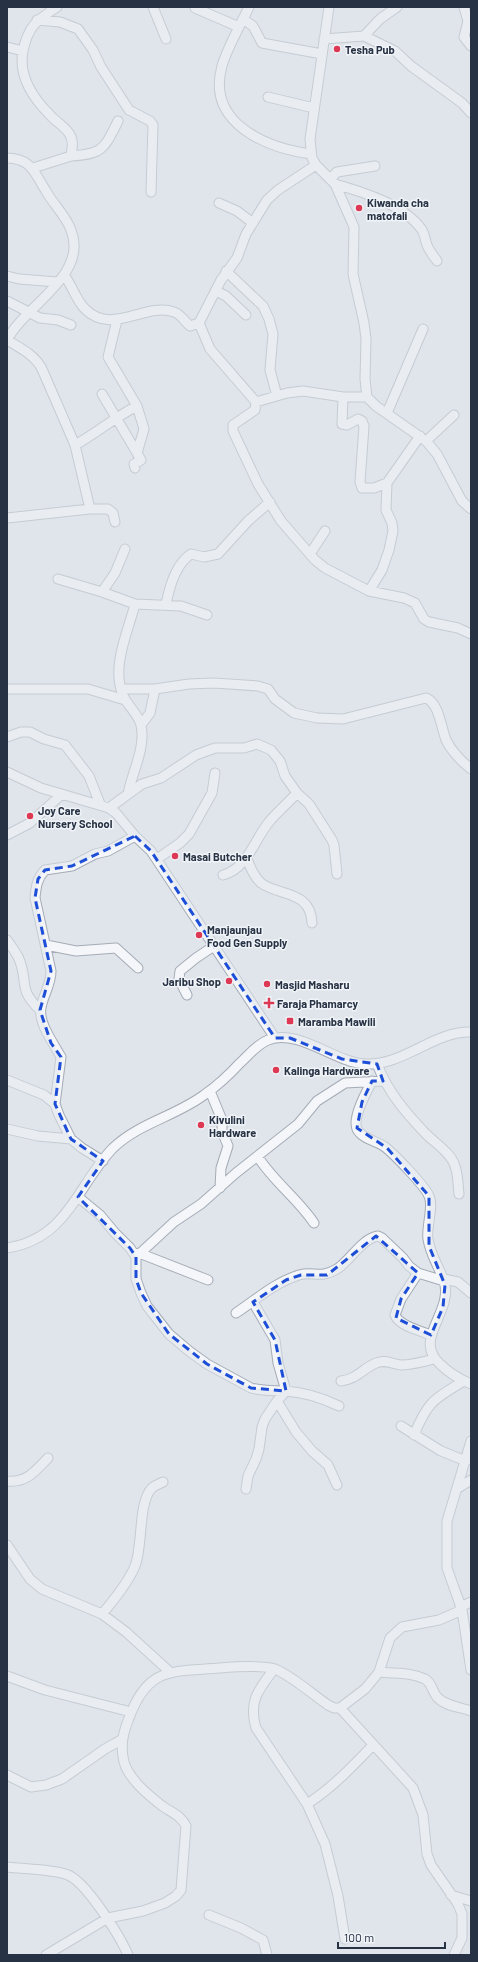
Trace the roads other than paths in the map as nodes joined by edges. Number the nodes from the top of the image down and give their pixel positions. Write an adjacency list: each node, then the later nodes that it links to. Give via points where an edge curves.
1 (57, 7): 8 (street)
2 (153, 7): 11 (street)
3 (249, 7): 9 (street)
4 (329, 7): 12 (street)
5 (397, 7): 10 (street, via 380,19)
6 (464, 7): 13 (street, via 468,21 464,37)
7 (195, 8): 9 (street)
8 (37, 20): 15 (street, via 29,30); 28 (street, via 60,22 78,29 129,110 150,120 153,125)
9 (241, 23): 16 (street, via 253,26 262,43); 21 (street, via 222,66 220,93 229,112 243,130 265,142 288,151)
10 (364, 36): 12 (street); 19 (street, via 395,51 411,66 462,103)
11 (166, 39)
12 (324, 39): 16 (street)
13 (471, 46)
14 (7, 47): 15 (street)
15 (23, 51): 22 (street, via 21,64 24,76 34,96 70,134)
16 (322, 54): 18 (street)
17 (268, 97): 18 (street)
18 (314, 108): 21 (street)
19 (471, 113)
20 (118, 122): 22 (street, via 101,150 92,154)
21 (311, 154): 24 (street)
22 (71, 156): 26 (street)
23 (7, 158): 26 (street, via 26,162)
24 (316, 165): 27 (street); 30 (street, via 267,200)
25 (375, 166): 27 (street, via 337,172)
26 (33, 168): 33 (street, via 71,228 75,248)
27 (332, 182): 31 (street, via 402,211 422,231 427,246); 48 (street, via 354,227 353,274 366,334)
28 (151, 192)
29 (219, 203): 30 (street)
30 (253, 223): 32 (street, via 237,258)
31 (437, 261)
32 (226, 271): 36 (street); 46 (street, via 263,306 269,319 273,334 270,370)
33 (64, 275): 35 (street); 40 (street, via 85,309 93,315)
34 (7, 276): 35 (street)
35 (58, 282): 38 (street)
36 (216, 291): 39 (street, via 226,296); 41 (street)
37 (7, 301): 38 (street)
38 (30, 312): 42 (street, via 40,318 58,320); 44 (street, via 11,331)
39 (246, 315)
40 (117, 320): 41 (street, via 158,310 174,312 190,326); 50 (street, via 108,358)
41 (200, 323): 49 (street, via 210,349)
42 (71, 325)
43 (423, 329): 51 (street)
44 (7, 340): 55 (street, via 38,362)
45 (102, 394): 53 (street)
46 (277, 396): 47 (street, via 303,392); 49 (street)
47 (343, 397): 48 (street); 58 (street, via 342,424 347,425 358,419 364,426 361,487 374,488)
48 (367, 397): 51 (street, via 370,402)
49 (256, 402): 59 (street, via 255,410 232,427 258,484)
50 (137, 406): 53 (street); 56 (street, via 144,429)
51 (387, 413): 54 (street)
52 (454, 415): 54 (street)
53 (116, 417): 55 (street); 56 (street)
54 (423, 439): 58 (street); 61 (street, via 437,454 462,501)
55 (75, 445): 60 (street)
56 (137, 453): 57 (street, via 141,460 136,462)
57 (135, 468)
58 (387, 483): 68 (street, via 386,510 393,531 390,550)
59 (270, 502): 66 (street, via 281,521); 71 (street, via 248,520 218,554 204,557 190,554 186,557 173,581)
60 (90, 509): 62 (street); 63 (street, via 111,510)
61 (471, 509)
62 (7, 518)
63 (114, 522)
64 (325, 531): 66 (street)
65 (125, 549): 69 (street, via 115,573)
66 (310, 554): 68 (street, via 325,568)
67 (58, 579): 69 (street)
68 (370, 591): 73 (street, via 409,600 415,603 424,619 429,622 458,628)
69 (102, 592): 70 (street)
70 (135, 604): 71 (street); 75 (street, via 118,673)
71 (166, 605): 72 (street, via 181,606)
72 (207, 615)
73 (471, 634)
74 (7, 689): 77 (street, via 88,689)
75 (121, 689): 76 (street); 77 (street)
76 (155, 689): 78 (street, via 150,713); 80 (street, via 214,683 258,686 268,689 275,699 294,713 317,718 342,719 426,698 434,703 446,740 453,751)
77 (125, 700): 78 (street)
78 (141, 725): 85 (street, via 139,756)
79 (7, 737): 86 (street, via 30,732 65,745 89,776)
80 (471, 768)
81 (7, 772): 84 (street, via 41,788)
82 (215, 773): 90 (street, via 212,794 189,834)
83 (298, 793): 85 (street, via 271,750 257,744 244,748 215,748 200,753 161,778 142,784); 91 (street, via 269,822); 92 (street, via 309,804 332,840)
84 (62, 794): 86 (street); 88 (street, via 30,823)
85 (128, 794): 87 (street)
86 (100, 804): 87 (street)
87 (109, 808): 89 (street, via 116,812)
88 (7, 835)
89 (135, 836): 90 (street); 96 (street, via 72,866 50,868 41,874 35,898)
90 (157, 859): 97 (street)
91 (247, 859): 93 (street); 94 (street, via 257,879 263,884 302,901)
92 (337, 874)
93 (223, 875)
94 (312, 923)
95 (7, 940): 100 (street, via 19,959 25,991)
96 (46, 945): 98 (street, via 76,951 116,948); 100 (street, via 51,977)
97 (214, 946): 99 (street, via 180,971 179,979); 102 (street)
98 (138, 968)
99 (187, 995)
100 (40, 1010): 108 (street, via 44,1026 61,1057)
101 (470, 1031): 103 (street, via 442,1038 402,1058)
102 (275, 1038): 103 (street, via 290,1038 342,1059); 107 (street, via 255,1048)
103 (377, 1064): 106 (street)
104 (7, 1080): 108 (street, via 44,1095)
105 (372, 1081): 106 (street); 111 (street, via 353,1081 339,1086 317,1102 298,1124); 121 (street, via 357,1117 357,1128 361,1134 387,1148 429,1196 429,1246)
106 (383, 1081): 114 (street, via 402,1108 451,1158 455,1165)
107 (210, 1091): 112 (street, via 188,1106 125,1138); 113 (street, via 222,1120 222,1131 228,1146 221,1168)
108 (55, 1104): 110 (street)
109 (7, 1129): 110 (street, via 38,1136)
110 (71, 1139): 112 (street)
111 (258, 1157): 113 (street); 116 (street, via 268,1173 306,1210)
112 (103, 1161): 115 (street)
113 (220, 1188): 118 (street, via 174,1222)
114 (459, 1194)
115 (78, 1197): 117 (street, via 45,1235); 118 (street, via 100,1215 114,1233)
116 (314, 1223)
117 (7, 1248)
118 (138, 1255): 120 (street); 129 (street, via 136,1279 147,1306 169,1334 189,1351 250,1388 261,1391)
119 (418, 1273): 121 (street); 123 (street, via 378,1236 327,1275 301,1275 275,1284); 125 (street, via 401,1299 395,1315 405,1324)
120 (208, 1280)
121 (444, 1280): 122 (street, via 458,1282); 125 (street, via 444,1307)
122 (471, 1293)
123 (253, 1302): 124 (street); 129 (street, via 275,1340)
124 (236, 1314)
125 (431, 1335): 126 (street, via 429,1348)
126 (434, 1359): 127 (street, via 402,1365 387,1360 377,1362 352,1380); 128 (street, via 447,1371)
127 (341, 1381)
128 (468, 1382): 133 (street, via 436,1398 428,1407)
129 (286, 1391): 130 (street); 131 (street, via 313,1395)
130 (277, 1401): 140 (street, via 296,1432 328,1466); 142 (street, via 262,1427 259,1449 248,1476)
131 (339, 1406)
132 (401, 1426): 133 (street)
133 (414, 1434): 136 (street, via 442,1451)
134 (471, 1441): 136 (street)
135 (48, 1458): 138 (street, via 31,1476 17,1482)
136 (466, 1461): 141 (street)
137 (471, 1480): 141 (street)
138 (7, 1481)
139 (163, 1482): 146 (street, via 151,1488 146,1498 139,1554 135,1566 119,1593)
140 (337, 1485)
141 (458, 1488): 145 (street, via 447,1521 447,1568)
142 (246, 1489)
143 (7, 1544): 146 (street, via 30,1579 42,1588)
144 (471, 1602): 145 (street)
145 (461, 1608): 148 (street); 150 (street, via 439,1620 402,1627 390,1638)
146 (102, 1614): 149 (street)
147 (274, 1669): 149 (street, via 237,1666); 152 (street, via 328,1705); 158 (street, via 256,1694 252,1716 256,1728)
148 (471, 1670)
149 (170, 1672): 154 (street, via 153,1679 145,1686)
150 (379, 1672): 152 (street, via 365,1689); 153 (street, via 402,1672 420,1678 430,1683 436,1696 447,1704)
151 (7, 1676): 154 (street, via 45,1690)
152 (340, 1708): 156 (street)
153 (471, 1711)
154 (131, 1712): 155 (street)
155 (122, 1740): 157 (street, via 62,1779 46,1785 31,1787); 163 (street, via 123,1758 130,1776 162,1806 184,1821 187,1833 181,1890 176,1896 143,1911)
156 (373, 1745): 158 (street, via 340,1778); 160 (street, via 413,1788 423,1815 427,1854 431,1865)
157 (7, 1775)
158 (307, 1804): 164 (street, via 325,1844 338,1896)
159 (7, 1867): 163 (street, via 67,1874 79,1882)
160 (451, 1895): 161 (street); 168 (street, via 462,1914 463,1926 462,1938)
161 (471, 1901)
162 (209, 1915): 167 (street, via 263,1940)
163 (108, 1918): 165 (street); 166 (street)
164 (345, 1940)
165 (46, 1955)
166 (128, 1955)
167 (267, 1955)
168 (454, 1955)

